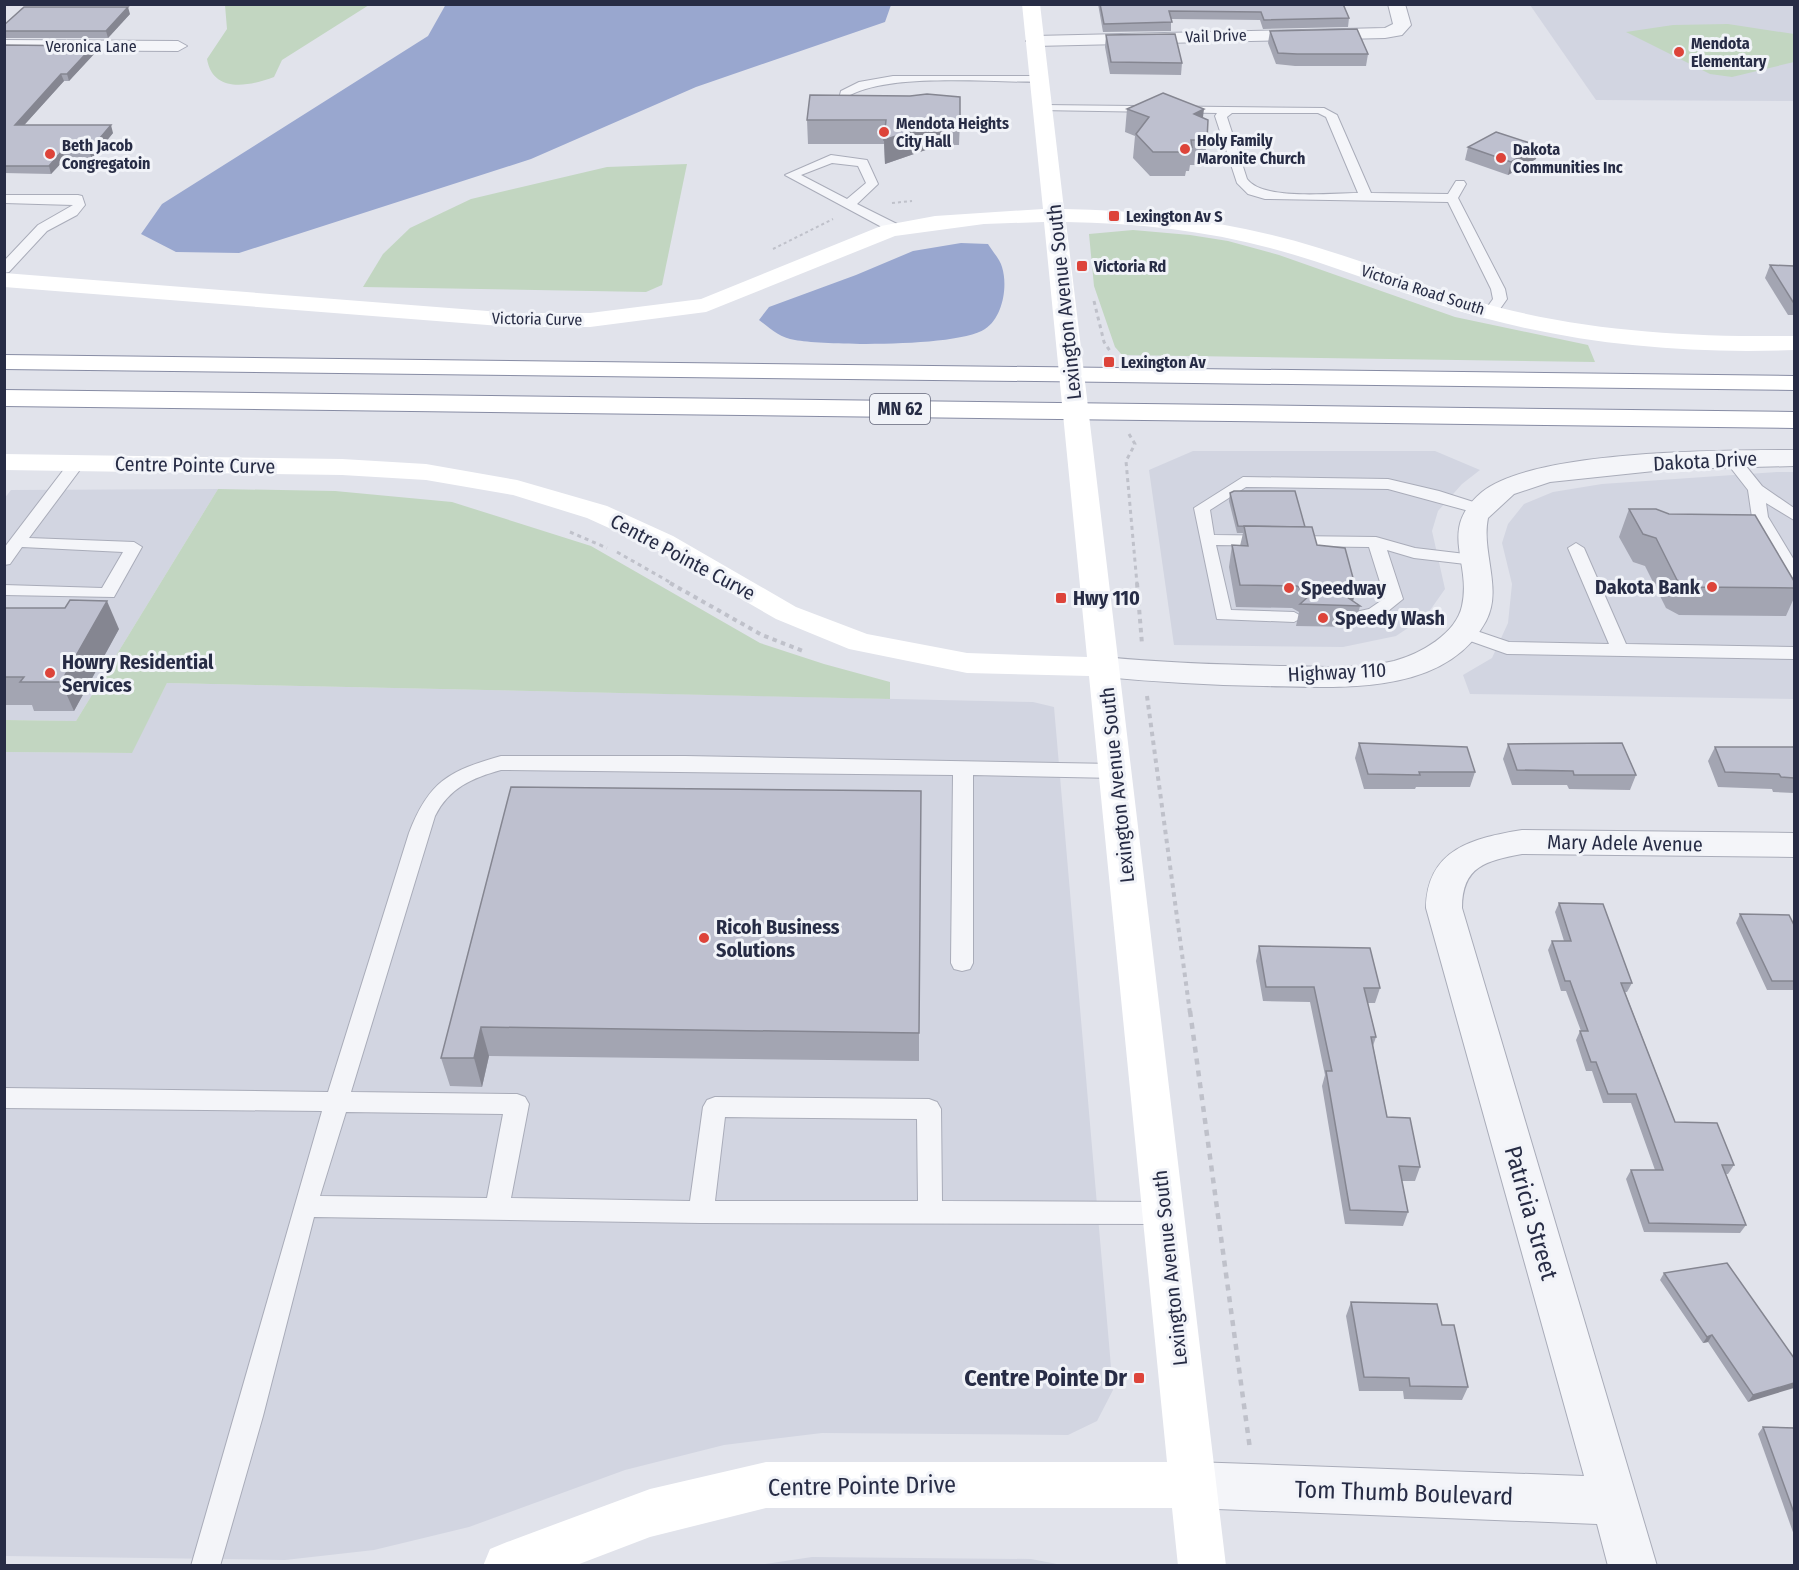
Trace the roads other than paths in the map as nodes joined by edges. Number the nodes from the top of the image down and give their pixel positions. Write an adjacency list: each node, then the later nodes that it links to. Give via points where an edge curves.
1 (1031, 4): 3 (main road, Lexington Avenue South)
2 (1396, 4): 3 (street, Vail Drive, via 1402,25 1396,31)
3 (1035, 41): 6 (main road, Lexington Avenue South)
4 (4, 45): 5 (street, Veronica Lane)
5 (178, 46)
6 (1039, 79): 7 (main road, Lexington Avenue South); 8 (lane, via 877,80 845,93)
7 (1042, 108): 9 (lane); 15 (main road, Lexington Avenue South)
8 (842, 110)
9 (1229, 110): 11 (lane, via 1320,110 1331,115); 11 (lane, via 1221,116 1245,187 1269,196)
10 (1460, 184): 12 (lane)
11 (1366, 197): 12 (lane)
12 (1452, 198): 19 (lane, via 1498,289 1500,299)
13 (4, 199): 17 (lane, via 78,199 79,205 68,216 47,225)
14 (852, 207): 14 (lane, via 820,190 791,175 831,159 863,163 872,184); 16 (lane)
15 (1055, 216): 16 (main road, Victoria Curve, via 984,216); 19 (main road, Victoria Road South, via 1164,222 1226,231 1288,245); 22 (main road, Lexington Avenue South)
16 (896, 229): 18 (main road, Victoria Curve, via 706,305 590,320 513,320)
17 (4, 269)
18 (4, 280)
19 (1490, 313): 20 (main road, Victoria Road South, via 1652,342)
20 (1794, 343)
21 (4, 362): 22 (main road, MN 62)
22 (1072, 375): 23 (main road, MN 62); 25 (main road, Lexington Avenue South)
23 (1794, 383)
24 (4, 398): 25 (main road, MN 62)
25 (1076, 411): 26 (main road, MN 62); 47 (main road, Lexington Avenue South)
26 (1794, 420)
27 (1731, 458): 28 (street, Dakota Drive); 31 (lane); 32 (street, Dakota Drive, via 1546,474 1517,482)
28 (1794, 458)
29 (4, 462): 30 (main road, Centre Pointe Curve)
30 (76, 463): 35 (lane); 47 (main road, Centre Pointe Curve, via 426,471 517,488 597,512 663,542 786,613 860,642 967,663)
31 (1756, 489): 33 (lane); 40 (lane, via 1760,517)
32 (1480, 509): 34 (lane, via 1388,484 1243,482 1202,508); 39 (street, Highway 110, via 1471,533)
33 (1794, 515)
34 (1207, 540): 36 (lane); 42 (lane, via 1222,615)
35 (18, 542): 38 (lane); 41 (lane, via 134,547 108,593)
36 (1376, 542): 39 (lane, via 1414,553); 43 (lane, via 1394,599 1366,618)
37 (1576, 548): 45 (lane)
38 (4, 560)
39 (1474, 560): 44 (street, Highway 110, via 1478,603)
40 (1794, 573)
41 (4, 590)
42 (1294, 617)
43 (1353, 618)
44 (1462, 632): 45 (lane, via 1508,648); 47 (street, Highway 110, via 1446,648 1424,661 1369,674 1173,674)
45 (1620, 650): 46 (lane)
46 (1794, 653)
47 (1104, 667): 49 (main road, Lexington Avenue South)
48 (963, 768): 49 (lane); 52 (lane); 54 (lane, via 501,763 455,779 429,803)
49 (1115, 771): 59 (main road, Lexington Avenue South)
50 (1794, 845): 51 (street, Mary Adele Avenue, via 1522,842 1483,849)
51 (1460, 863): 61 (street, Patricia Street, via 1446,884 1444,908)
52 (962, 963)
53 (4, 1098): 54 (lane)
54 (335, 1103): 55 (lane); 56 (lane, via 517,1104)
55 (305, 1206): 56 (lane); 62 (lane)
56 (497, 1209): 57 (lane)
57 (701, 1212): 58 (lane); 58 (lane, via 716,1107 929,1109)
58 (930, 1212): 59 (lane)
59 (1164, 1213): 60 (main road, Lexington Avenue South)
60 (1193, 1485): 61 (street, Tom Thumb Boulevard); 63 (main road, Centre Pointe Drive, via 766,1485 650,1513); 64 (main road, Lexington Avenue South)
61 (1614, 1501): 65 (street, Patricia Street)
62 (206, 1566)
63 (507, 1566)
64 (1202, 1566)
65 (1633, 1566)

